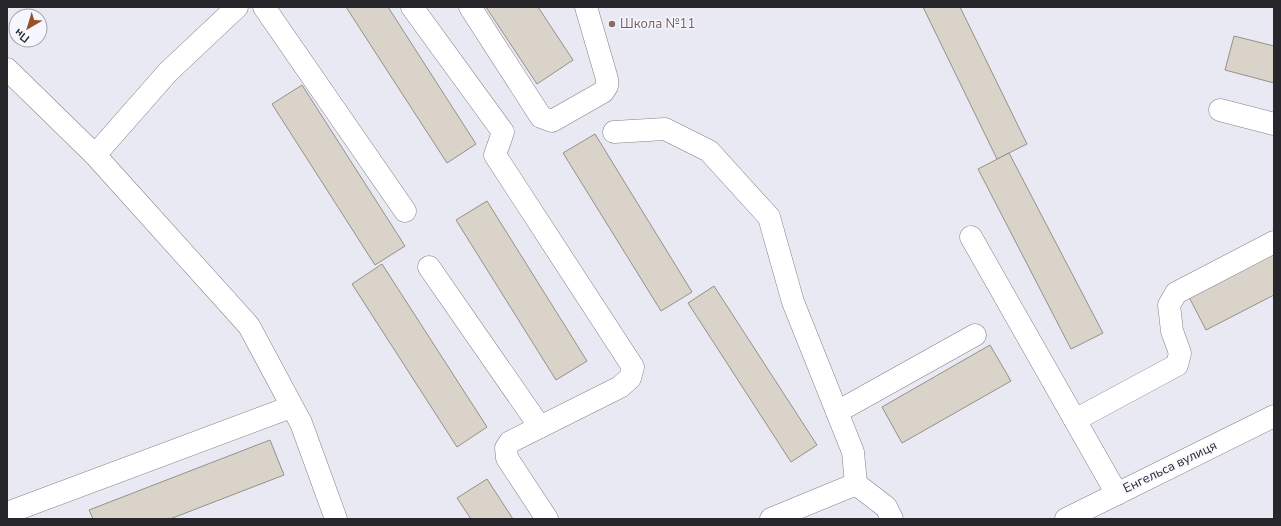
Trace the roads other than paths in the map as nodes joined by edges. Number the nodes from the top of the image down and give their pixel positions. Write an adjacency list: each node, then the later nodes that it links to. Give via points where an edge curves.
1 (237, 7): 10 (street, via 168,72)
2 (264, 7): 11 (street)
3 (412, 7): 20 (street, via 503,132 495,155 632,367 630,378 620,387)
4 (470, 7): 5 (street, via 541,117 552,121 603,92 607,86)
5 (586, 7)
6 (7, 69): 10 (street)
7 (1220, 110): 8 (street)
8 (1274, 124)
9 (614, 132): 17 (street, via 666,129 709,150 769,217 793,302)
10 (95, 155): 16 (street, via 249,326)
11 (405, 212)
12 (971, 237): 19 (street)
13 (1274, 242): 19 (street, via 1176,292 1169,305 1172,331 1180,354 1177,365)
14 (429, 267): 20 (street)
15 (975, 335): 17 (street)
16 (291, 407): 23 (street); 24 (street, via 301,423)
17 (837, 412): 21 (street, via 854,452)
18 (1274, 416): 22 (street, Енгельса вулиця)
19 (1075, 420): 22 (street)
20 (540, 427): 25 (street, via 510,442 506,448 507,458)
21 (856, 484): 26 (street); 27 (street, via 886,507)
22 (1117, 494): 28 (street, Енгельса вулиця)
23 (7, 513)
24 (336, 519)
25 (547, 519)
26 (771, 519)
27 (892, 519)
28 (1066, 519)

